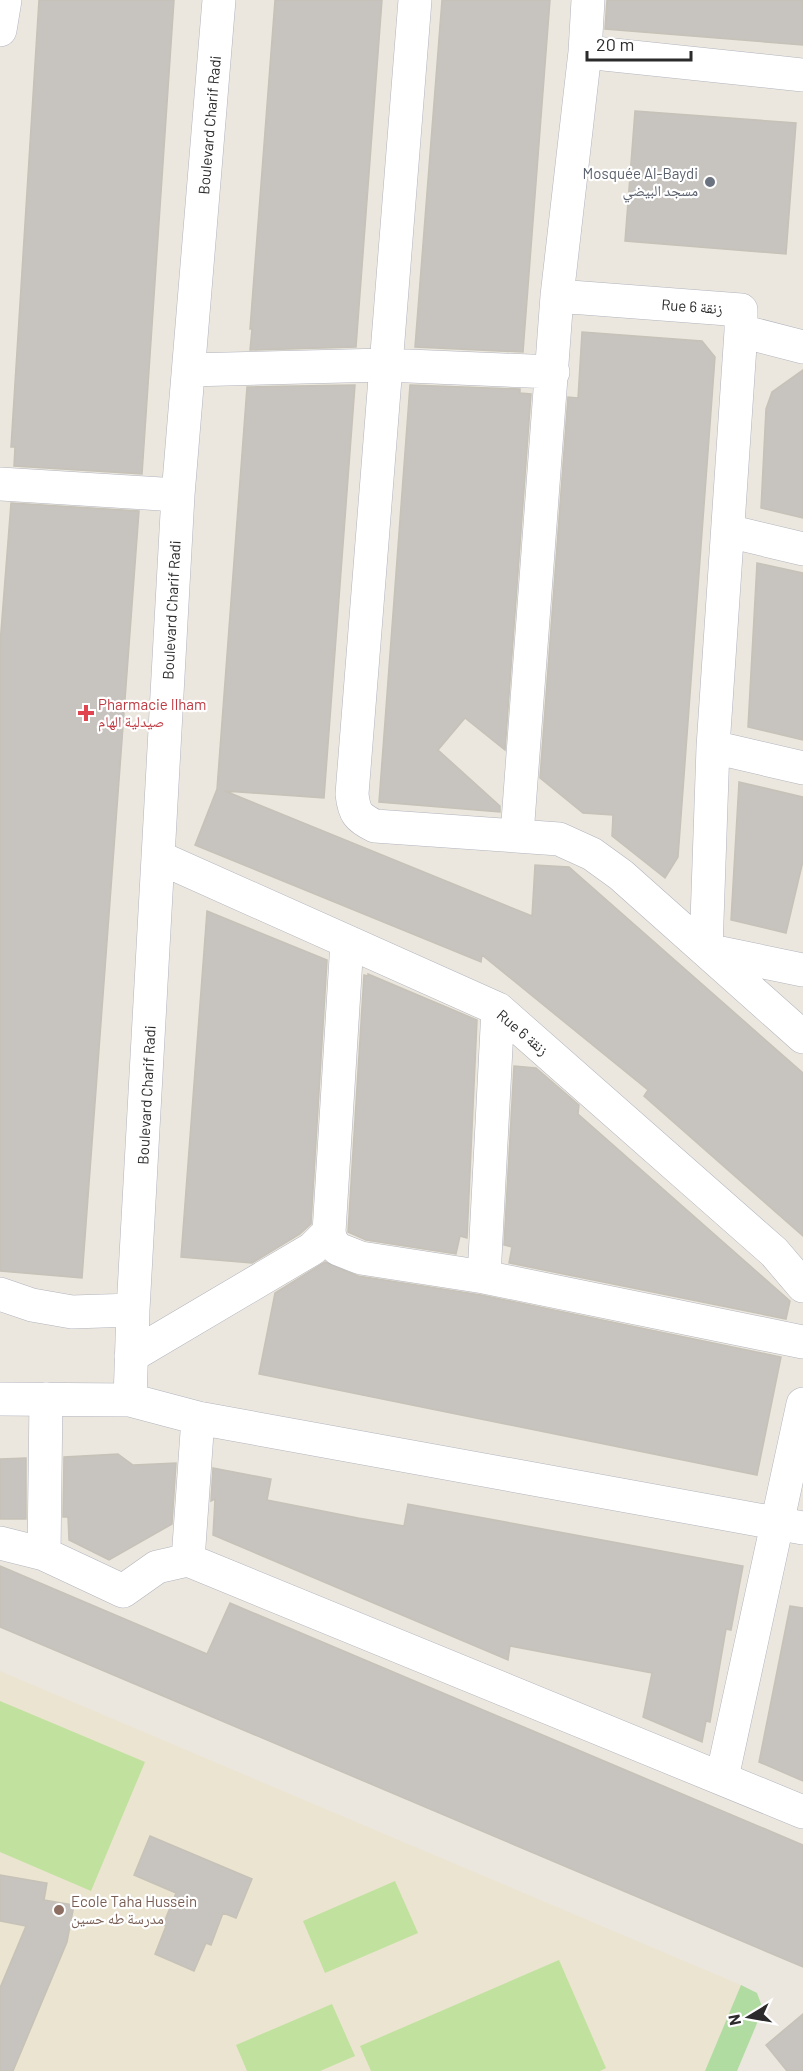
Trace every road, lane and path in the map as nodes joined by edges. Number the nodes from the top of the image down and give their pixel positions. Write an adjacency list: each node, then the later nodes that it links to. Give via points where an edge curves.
1 (4, 0): 5 (street)
2 (219, 0): 12 (street, Boulevard Charif Radi)
3 (415, 0): 11 (street)
4 (588, 0): 6 (street)
5 (0, 30)
6 (585, 52): 7 (street); 8 (street)
7 (803, 75)
8 (557, 296): 9 (street, Rue 6 زنقة, via 741,310); 13 (street)
9 (741, 331): 10 (street); 16 (street)
10 (803, 347)
11 (385, 365): 12 (street); 13 (street); 20 (street, via 354,808 362,820 375,826)
12 (189, 370): 15 (street, Boulevard Charif Radi)
13 (553, 372): 20 (street)
14 (0, 484): 15 (street)
15 (178, 495): 21 (street, Boulevard Charif Radi)
16 (728, 531): 17 (street); 18 (street)
17 (803, 549)
18 (713, 747): 19 (street); 23 (street)
19 (803, 768)
20 (517, 835): 23 (street, via 559,839 592,854)
21 (158, 857): 22 (street, Rue 6 زنقة); 31 (street, Boulevard Charif Radi)
22 (347, 942): 25 (street, Rue 6 زنقة); 27 (street)
23 (705, 950): 24 (street); 26 (street)
24 (803, 970)
25 (498, 1009): 28 (street); 29 (street, Rue 6 زنقة, via 774,1252)
26 (803, 1037)
27 (329, 1232): 28 (street, via 338,1249 361,1258); 33 (street, via 312,1249)
28 (484, 1277): 32 (street)
29 (803, 1286)
30 (0, 1294): 31 (street, via 72,1312)
31 (132, 1310): 33 (street, Boulevard Charif Radi)
32 (803, 1342)
33 (131, 1356): 36 (street, Boulevard Charif Radi)
34 (0, 1399): 35 (street)
35 (46, 1399): 36 (street); 41 (street)
36 (129, 1400): 38 (street)
37 (803, 1404): 39 (street)
38 (198, 1418): 39 (street); 42 (street)
39 (790, 1526): 43 (street)
40 (0, 1543): 41 (street)
41 (44, 1554): 42 (street, via 123,1591 157,1567)
42 (188, 1560): 43 (street)
43 (722, 1779): 44 (street)
44 (803, 1812)

